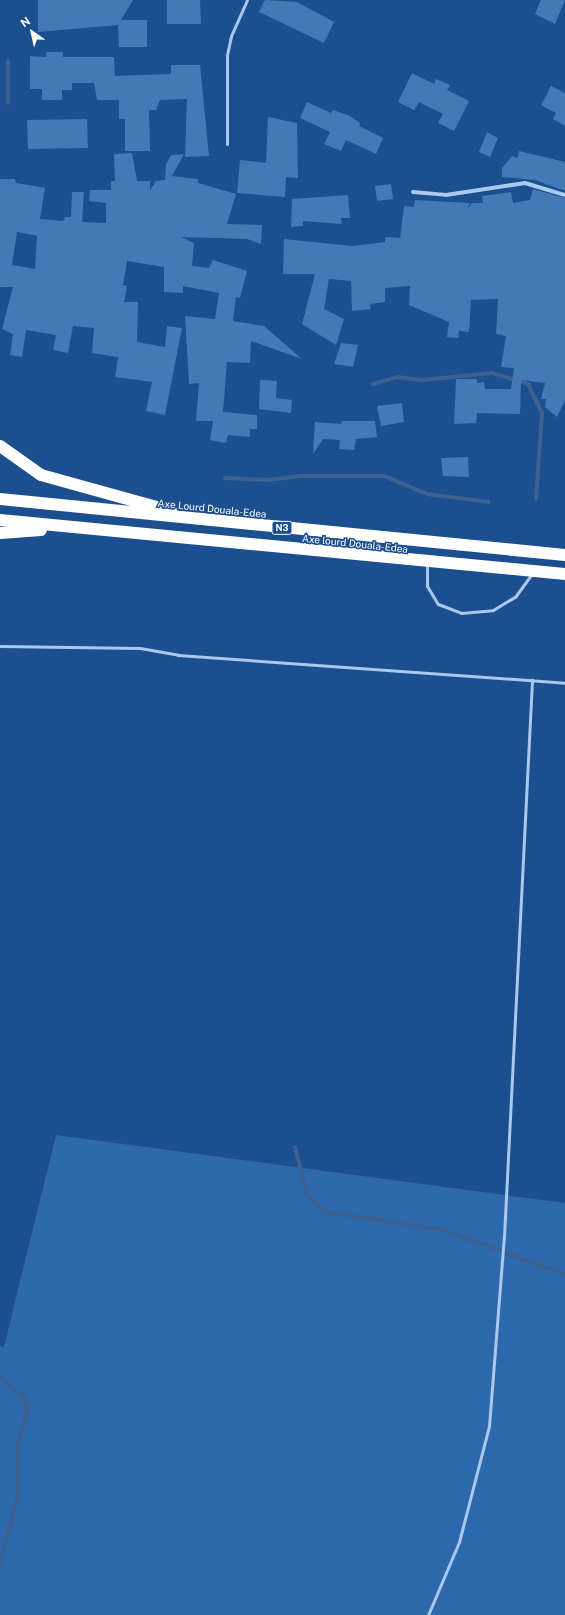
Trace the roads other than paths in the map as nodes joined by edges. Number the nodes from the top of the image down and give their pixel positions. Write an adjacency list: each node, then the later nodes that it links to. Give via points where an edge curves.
1 (247, 0): 2 (lane, via 231,36 227,55)
2 (227, 144)
3 (414, 192): 4 (street, via 446,195 525,184)
4 (565, 195)
5 (0, 446): 8 (highway, via 41,475)
6 (0, 499): 8 (highway, Axe Lourd Douala-Edea / N3)
7 (0, 520): 9 (highway, Axe lourd Douala-Edea / N3)
8 (213, 521): 11 (highway, Axe Lourd Douala-Edea / N3)
9 (76, 528): 10 (highway); 12 (highway, Axe lourd Douala-Edea / N3)
10 (0, 533)
11 (565, 555)
12 (427, 563): 13 (highway, Axe lourd Douala-Edea / N3); 13 (lane, via 427,586 438,604 461,613 493,610 515,597)
13 (534, 571): 14 (highway, Axe lourd Douala-Edea / N3)
14 (565, 574)
15 (0, 646): 16 (lane, via 140,648 178,655)
16 (532, 680): 17 (lane); 18 (lane, via 504,1237 489,1426 459,1542)
17 (565, 683)
18 (428, 1615)

